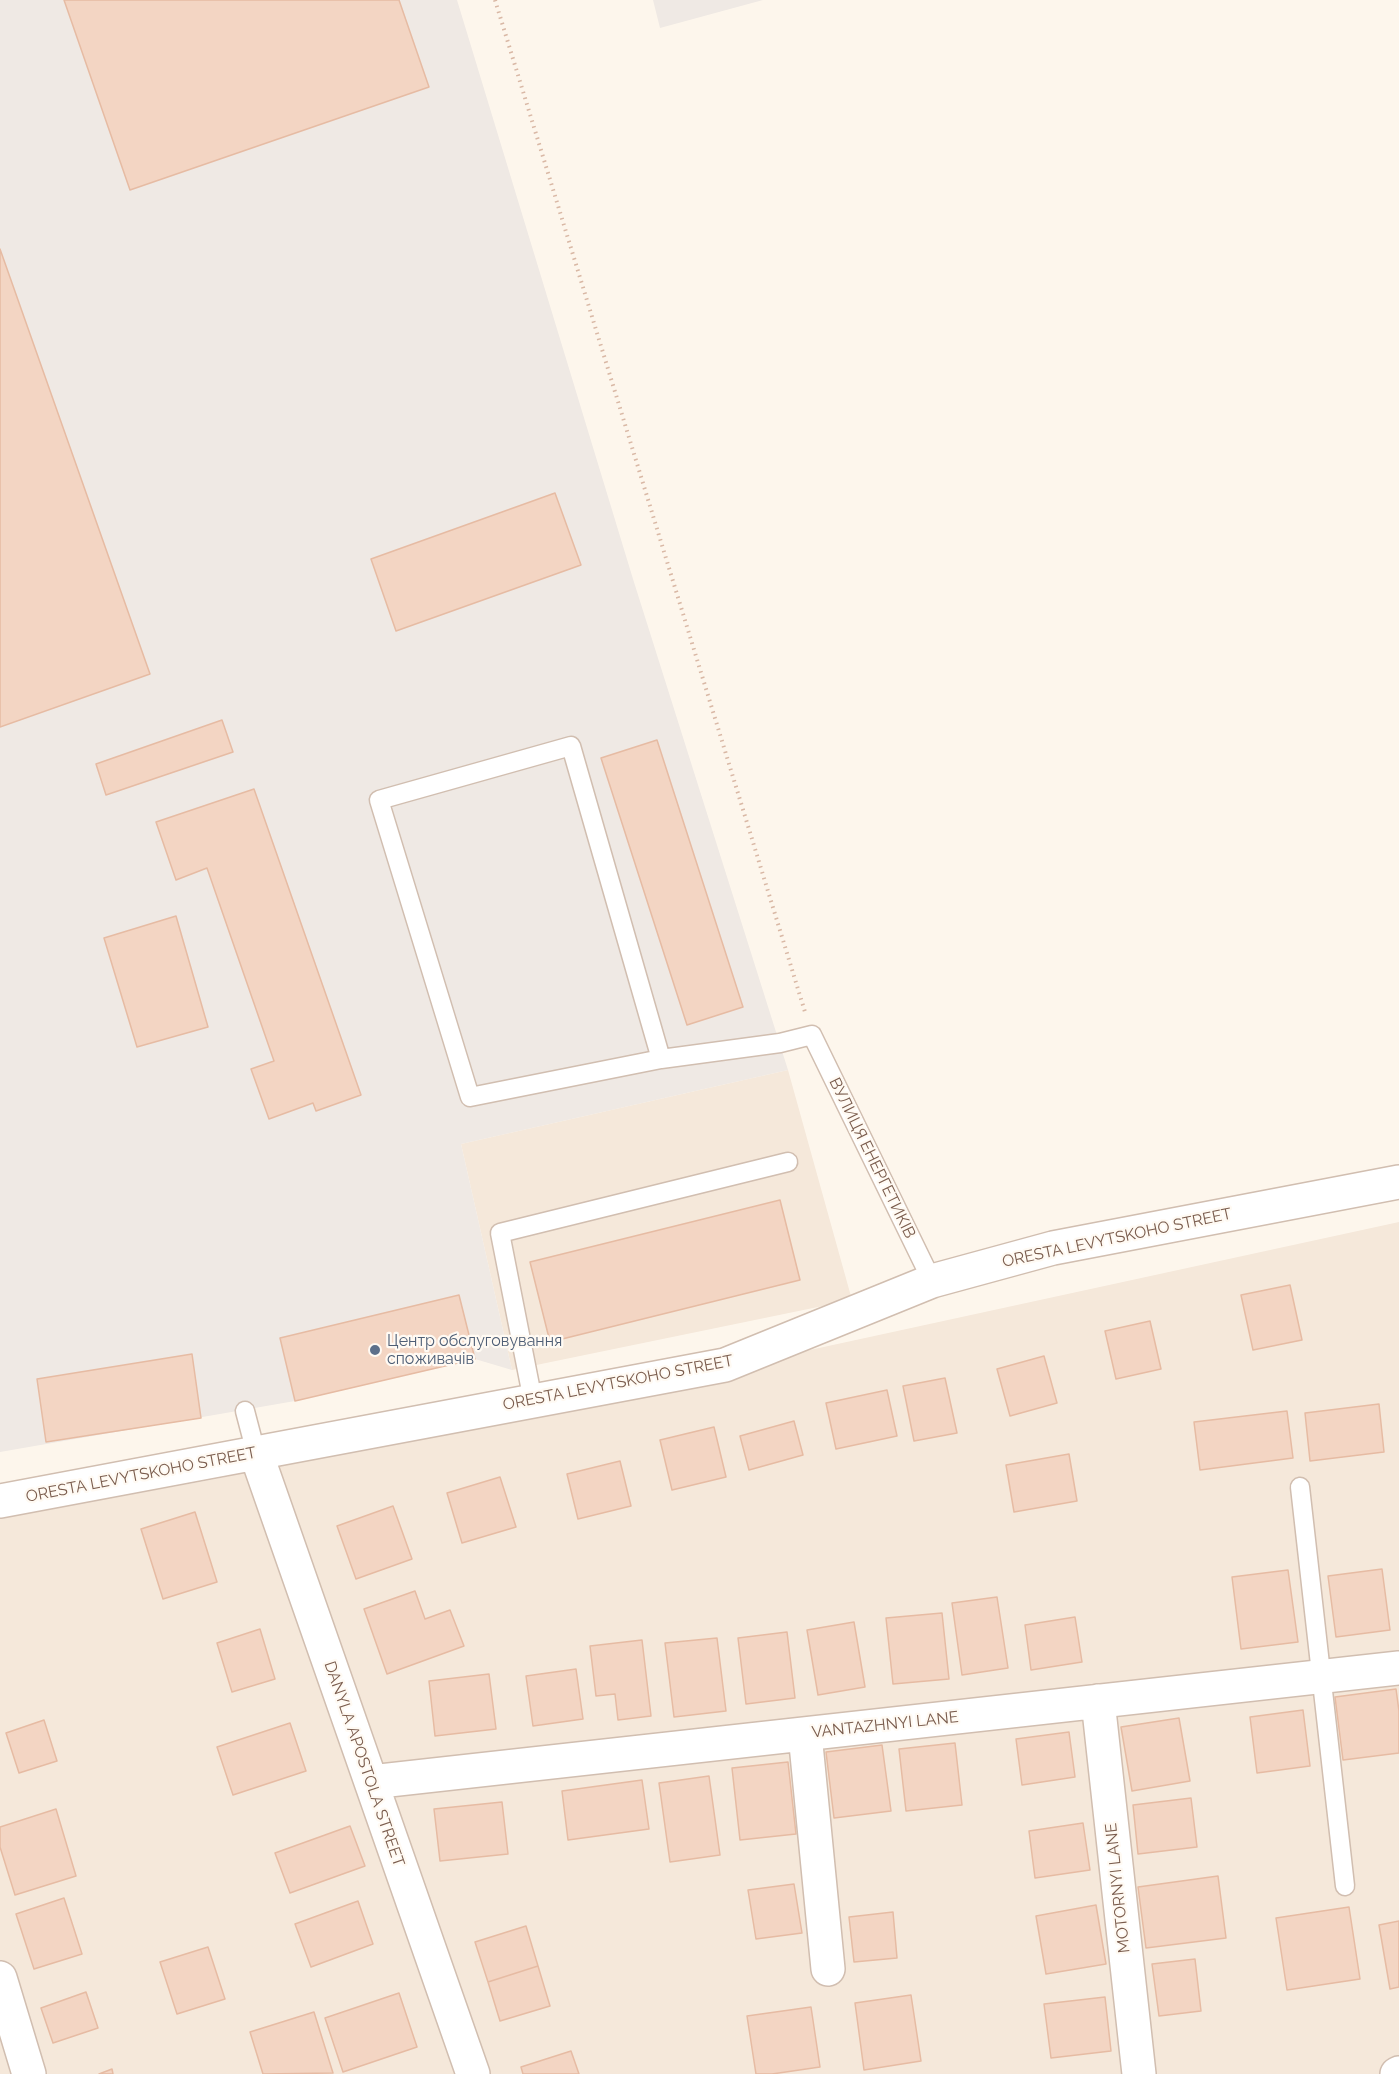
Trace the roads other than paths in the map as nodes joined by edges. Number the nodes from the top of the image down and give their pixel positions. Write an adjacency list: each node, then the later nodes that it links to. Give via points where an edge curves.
1 (661, 1059): 1 (lane, via 571,746 379,800 470,1097); 4 (lane, ВУЛИЦЯ ЕНЕРГЕТИКІВ, via 812,1035)
2 (788, 1162): 5 (lane, via 500,1233)
3 (1399, 1182): 4 (street, ORESTA LEVYTSKOHO STREET, via 1053,1248)
4 (932, 1281): 5 (street, ORESTA LEVYTSKOHO STREET, via 725,1365)
5 (533, 1401): 7 (street, ORESTA LEVYTSKOHO STREET)
6 (245, 1411): 7 (lane)
7 (256, 1453): 9 (street, ORESTA LEVYTSKOHO STREET); 14 (street, DANYLA APOSTOLA STREET)
8 (1300, 1487): 11 (lane)
9 (0, 1501)
10 (1399, 1668): 11 (street, VANTAZHNYI LANE)
11 (1321, 1676): 12 (street, VANTAZHNYI LANE); 15 (lane)
12 (1098, 1701): 13 (street, VANTAZHNYI LANE); 20 (street, MOTORNYI LANE)
13 (805, 1734): 14 (street, VANTAZHNYI LANE); 16 (street)
14 (371, 1782): 19 (street, DANYLA APOSTOLA STREET)
15 (1345, 1886)
16 (828, 1969)
17 (0, 1978): 18 (street)
18 (29, 2074)
19 (473, 2074)
20 (1139, 2074)

